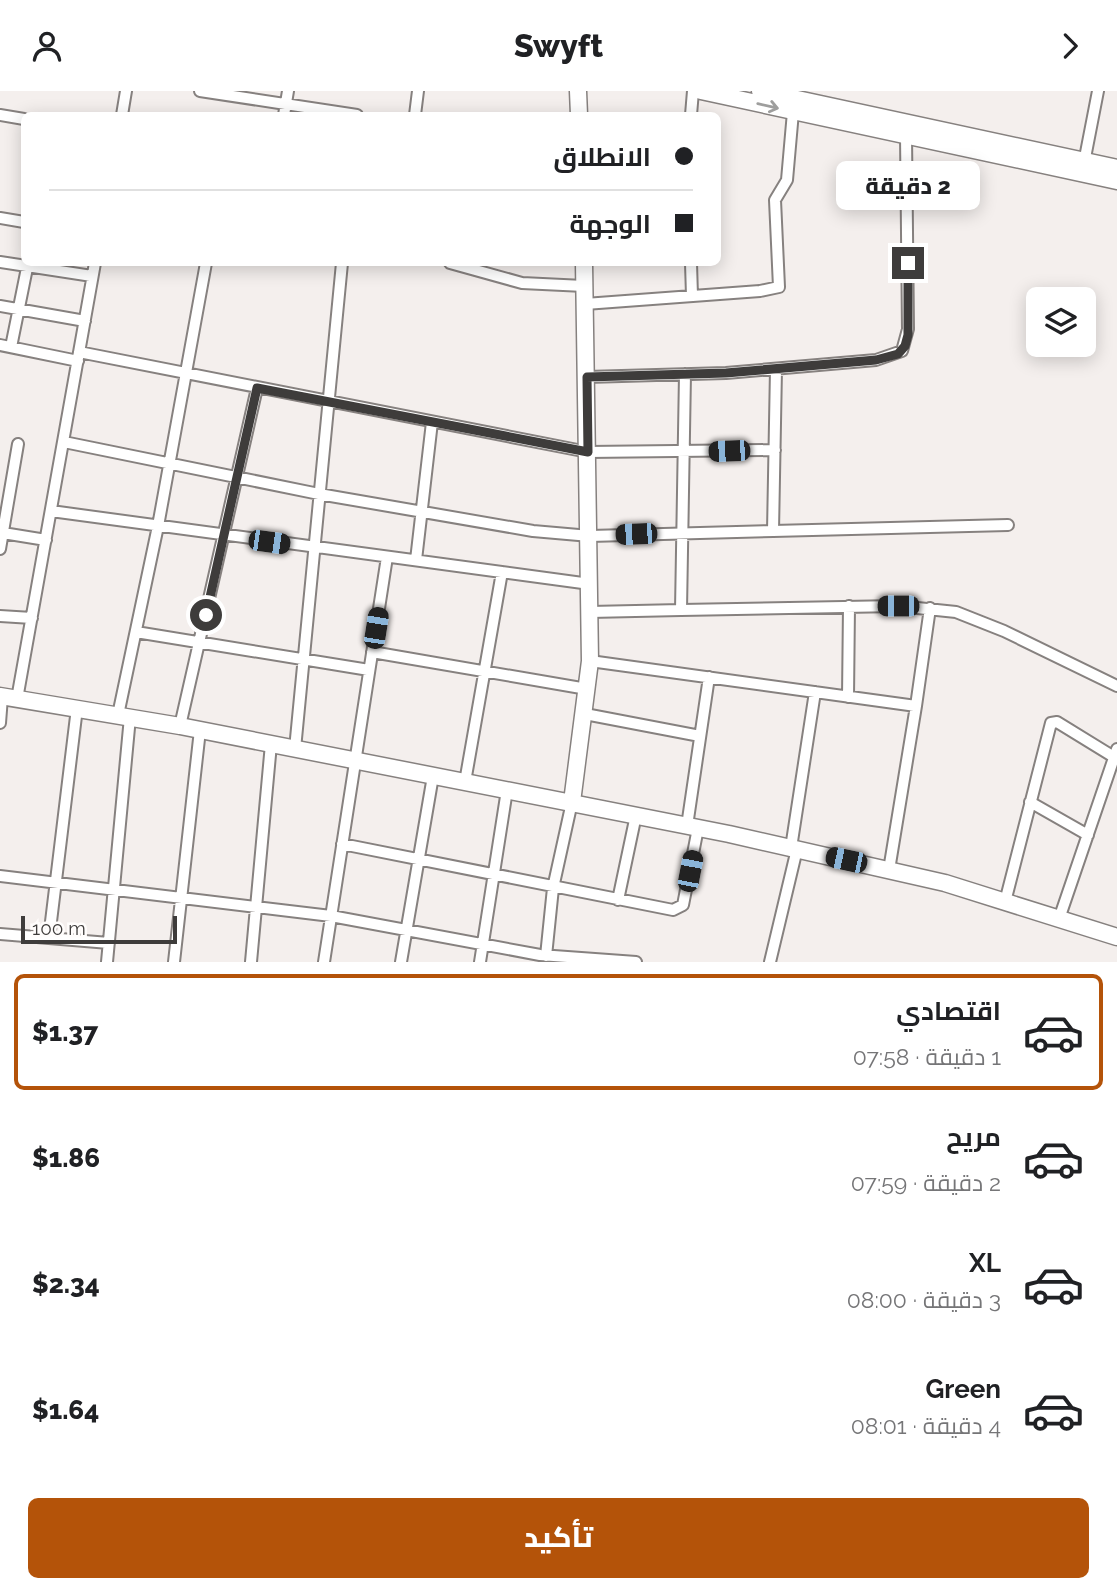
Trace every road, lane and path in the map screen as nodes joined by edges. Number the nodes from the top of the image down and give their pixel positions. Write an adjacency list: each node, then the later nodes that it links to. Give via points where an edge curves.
1 (126, 91): 11 (street)
2 (200, 91): 10 (street)
3 (288, 91): 10 (street)
4 (418, 91): 13 (street)
5 (578, 91): 14 (street)
6 (693, 91): 15 (street)
7 (701, 91): 16 (street, one-way to 16)
8 (760, 91): 20 (street)
9 (1098, 91): 20 (street)
10 (285, 110): 12 (street)
11 (122, 112)
12 (314, 112)
13 (415, 112)
14 (579, 112)
15 (691, 112)
16 (793, 112): 19 (street); 37 (street, via 788,178 775,200 779,287)
17 (0, 115): 18 (street)
18 (21, 118)
19 (906, 135): 22 (street); 44 (street, via 905,346 889,358)
20 (1084, 163): 21 (street)
21 (1117, 168)
22 (1117, 181)
23 (0, 218): 24 (street)
24 (21, 222)
25 (0, 262): 26 (street)
26 (21, 264)
27 (27, 266): 40 (street)
28 (32, 266): 35 (street)
29 (94, 266): 35 (street)
30 (205, 266): 45 (street)
31 (342, 266): 49 (street)
32 (461, 266): 36 (street, via 522,283)
33 (584, 266): 36 (street)
34 (691, 266): 37 (street)
35 (92, 277): 41 (street)
36 (584, 286): 38 (street)
37 (692, 296): 38 (street)
38 (585, 304): 47 (street)
39 (0, 306): 40 (street)
40 (19, 309): 41 (street); 42 (street)
41 (85, 321): 43 (street)
42 (6, 346): 43 (street)
43 (79, 356): 45 (street); 51 (street)
44 (776, 369): 46 (street); 53 (street)
45 (184, 373): 48 (street); 56 (street)
46 (685, 374): 47 (street); 55 (street)
47 (587, 377): 54 (street)
48 (257, 388): 49 (street); 57 (street)
49 (327, 402): 50 (street); 58 (street)
50 (432, 422): 54 (street); 60 (street)
51 (64, 442): 56 (street); 59 (street)
52 (18, 445): 64 (street)
53 (775, 450): 55 (street); 63 (street)
54 (588, 452): 55 (street); 67 (street)
55 (684, 453): 65 (street)
56 (168, 464): 57 (street); 62 (street)
57 (238, 477): 58 (street); 66 (street)
58 (319, 493): 60 (street); 69 (street)
59 (51, 511): 62 (street); 68 (street)
60 (422, 512): 67 (street); 72 (street)
61 (1007, 525): 63 (street)
62 (158, 526): 66 (street); 81 (street)
63 (773, 531): 65 (street)
64 (3, 533): 68 (street); 70 (street)
65 (682, 533): 67 (street); 77 (street)
66 (225, 536): 69 (street); 82 (street)
67 (590, 536): 74 (street)
68 (46, 540): 80 (street)
69 (313, 548): 71 (street); 84 (street)
70 (0, 549)
71 (387, 557): 72 (street); 83 (street)
72 (416, 560): 73 (street)
73 (502, 572): 74 (street); 87 (street)
74 (590, 584): 78 (street)
75 (849, 606): 76 (street); 77 (street); 93 (street)
76 (930, 608): 89 (street, via 977,619); 94 (street)
77 (681, 610): 78 (street)
78 (590, 612): 85 (street)
79 (0, 616): 80 (street)
80 (32, 618): 92 (street)
81 (136, 632): 82 (street); 97 (street)
82 (200, 641): 84 (street); 99 (street)
83 (372, 652): 86 (street); 87 (street)
84 (304, 659): 86 (street); 103 (street)
85 (590, 661): 88 (street); 90 (street)
86 (369, 670): 104 (street)
87 (484, 672): 90 (street); 107 (street)
88 (709, 677): 91 (street); 101 (street)
89 (1117, 686)
90 (587, 689): 96 (street)
91 (815, 692): 93 (street); 115 (street)
92 (6, 697): 95 (street); 98 (street)
93 (848, 697): 94 (street)
94 (916, 706): 117 (street)
95 (77, 708): 97 (street); 120 (street)
96 (585, 714): 101 (street); 109 (street)
97 (124, 716): 99 (street); 122 (street)
98 (0, 723)
99 (180, 726): 100 (street)
100 (200, 730): 102 (street); 123 (street)
101 (700, 736): 112 (street)
102 (271, 744): 103 (street); 126 (street)
103 (295, 749): 104 (street)
104 (355, 761): 106 (street); 114 (street)
105 (1115, 762): 110 (street, via 1057,722 1051,723); 113 (street)
106 (433, 776): 107 (street); 116 (street)
107 (465, 782): 108 (street)
108 (507, 790): 109 (street); 119 (street)
109 (572, 802): 111 (street); 121 (street)
110 (1030, 802): 113 (street); 125 (street)
111 (636, 815): 112 (street); 124 (street)
112 (693, 827): 115 (street); 124 (street, via 681,908 668,910)
113 (1088, 835): 128 (street)
114 (342, 845): 116 (street); 127 (street)
115 (794, 849): 117 (street); 143 (street)
116 (418, 861): 119 (street); 129 (street)
117 (889, 870): 125 (street)
118 (0, 876): 120 (street)
119 (493, 876): 121 (street); 134 (street)
120 (56, 882): 122 (street); 132 (street)
121 (553, 888): 124 (street); 135 (street)
122 (113, 890): 123 (street); 133 (street)
123 (180, 898): 126 (street); 137 (street)
124 (618, 900)
125 (1005, 902): 128 (street)
126 (256, 906): 127 (street); 138 (street)
127 (331, 916): 129 (street); 139 (street)
128 (1059, 919): 131 (street)
129 (405, 930): 134 (street); 140 (street)
130 (0, 935): 132 (street)
131 (1117, 937)
132 (49, 938): 133 (street)
133 (109, 943): 136 (street)
134 (482, 945): 135 (street); 141 (street)
135 (549, 958): 142 (street)
136 (107, 962)
137 (174, 962)
138 (251, 962)
139 (324, 962)
140 (401, 962)
141 (480, 962)
142 (636, 962)
143 (770, 962)

